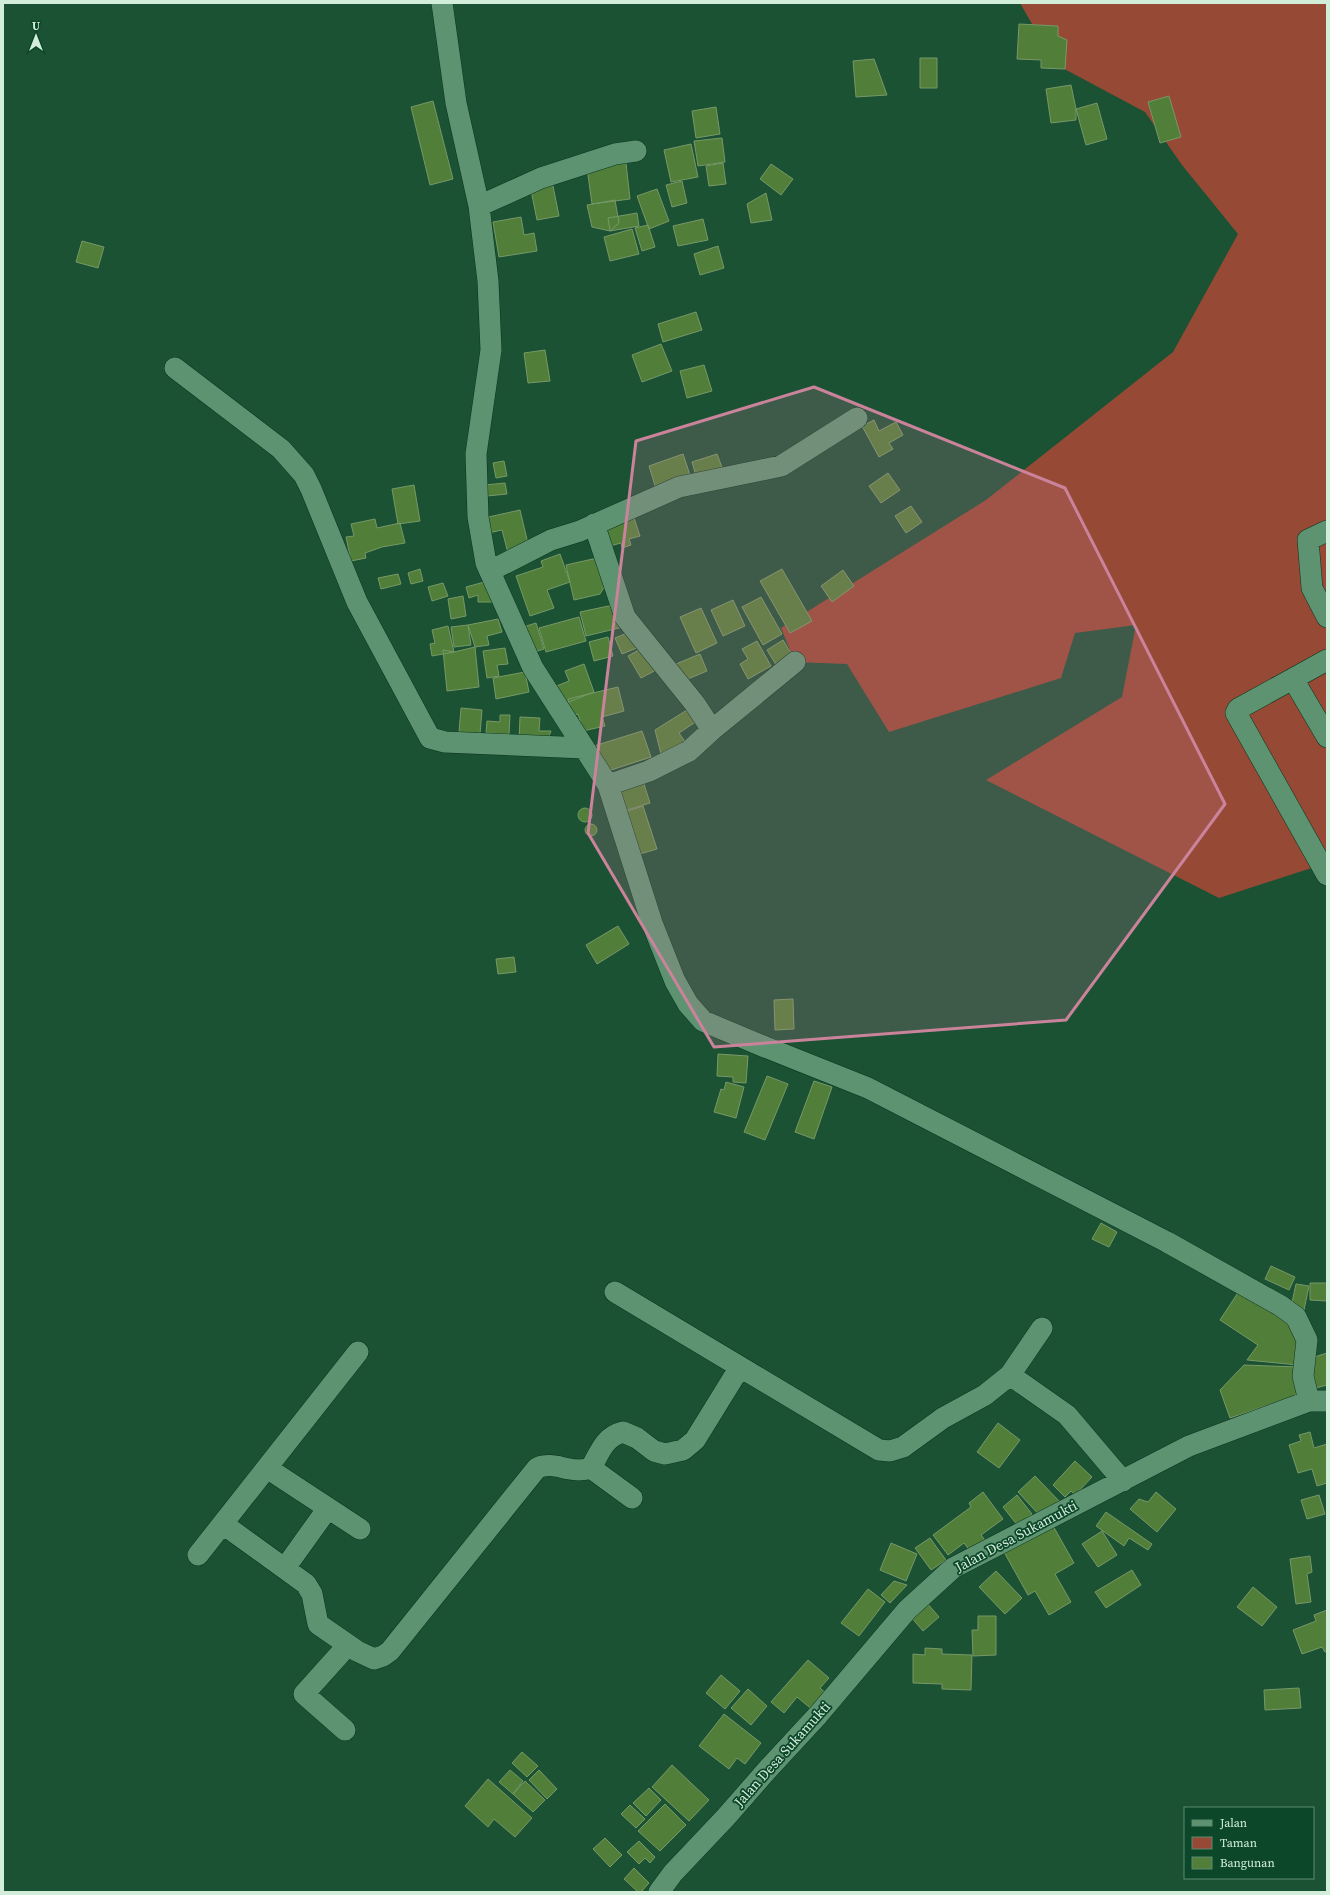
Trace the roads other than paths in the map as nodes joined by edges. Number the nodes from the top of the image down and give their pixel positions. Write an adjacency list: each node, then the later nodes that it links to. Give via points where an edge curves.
1 (442, 3): 3 (street, via 456,103)
2 (636, 151): 3 (street, via 615,154 541,178)
3 (479, 206): 8 (street, via 488,281 491,350 476,454 478,517 486,563)
4 (175, 368): 16 (street, via 281,449 304,475 357,602 430,738 445,742)
5 (857, 418): 6 (street, via 781,466 685,485)
6 (594, 524): 8 (street, via 551,540); 14 (street, via 625,617 695,704)
7 (1327, 531): 9 (street, via 1308,540)
8 (490, 571): 16 (street, via 533,668)
9 (1319, 584): 10 (street)
10 (1327, 617)
11 (1327, 660): 13 (street)
12 (795, 662): 14 (street)
13 (1293, 679): 15 (street); 18 (street, via 1238,709 1237,717)
14 (712, 730): 17 (street, via 689,752 649,771)
15 (1327, 737)
16 (584, 748): 17 (street)
17 (608, 785): 24 (street, via 652,923 675,981 688,1004 703,1021 868,1088 1167,1242 1281,1306 1296,1317 1307,1340 1303,1376)
18 (1327, 875)
19 (615, 1292): 22 (street)
20 (1042, 1328): 23 (street)
21 (358, 1352): 25 (street)
22 (740, 1367): 23 (street, via 880,1450 890,1451 903,1447 943,1418 985,1395); 26 (street, via 695,1440 683,1450 665,1454 654,1451 637,1438 623,1432 612,1435 606,1441)
23 (1010, 1375): 27 (street, via 1067,1414)
24 (1318, 1401): 27 (street, Jalan Desa Sukamukti, via 1189,1446)
25 (267, 1468): 29 (street); 30 (street)
26 (591, 1468): 28 (street); 34 (street, via 580,1472 545,1464 537,1468 390,1651 374,1659)
27 (1123, 1481): 36 (street, Jalan Desa Sukamukti, via 953,1568 907,1610 818,1715 673,1873)
28 (632, 1498)
29 (328, 1508): 31 (street); 33 (street)
30 (223, 1524): 32 (street); 33 (street)
31 (360, 1529)
32 (198, 1555)
33 (285, 1568): 34 (street, via 306,1584 312,1594 318,1624)
34 (348, 1645): 35 (street, via 304,1694)
35 (345, 1730)
36 (659, 1892)

